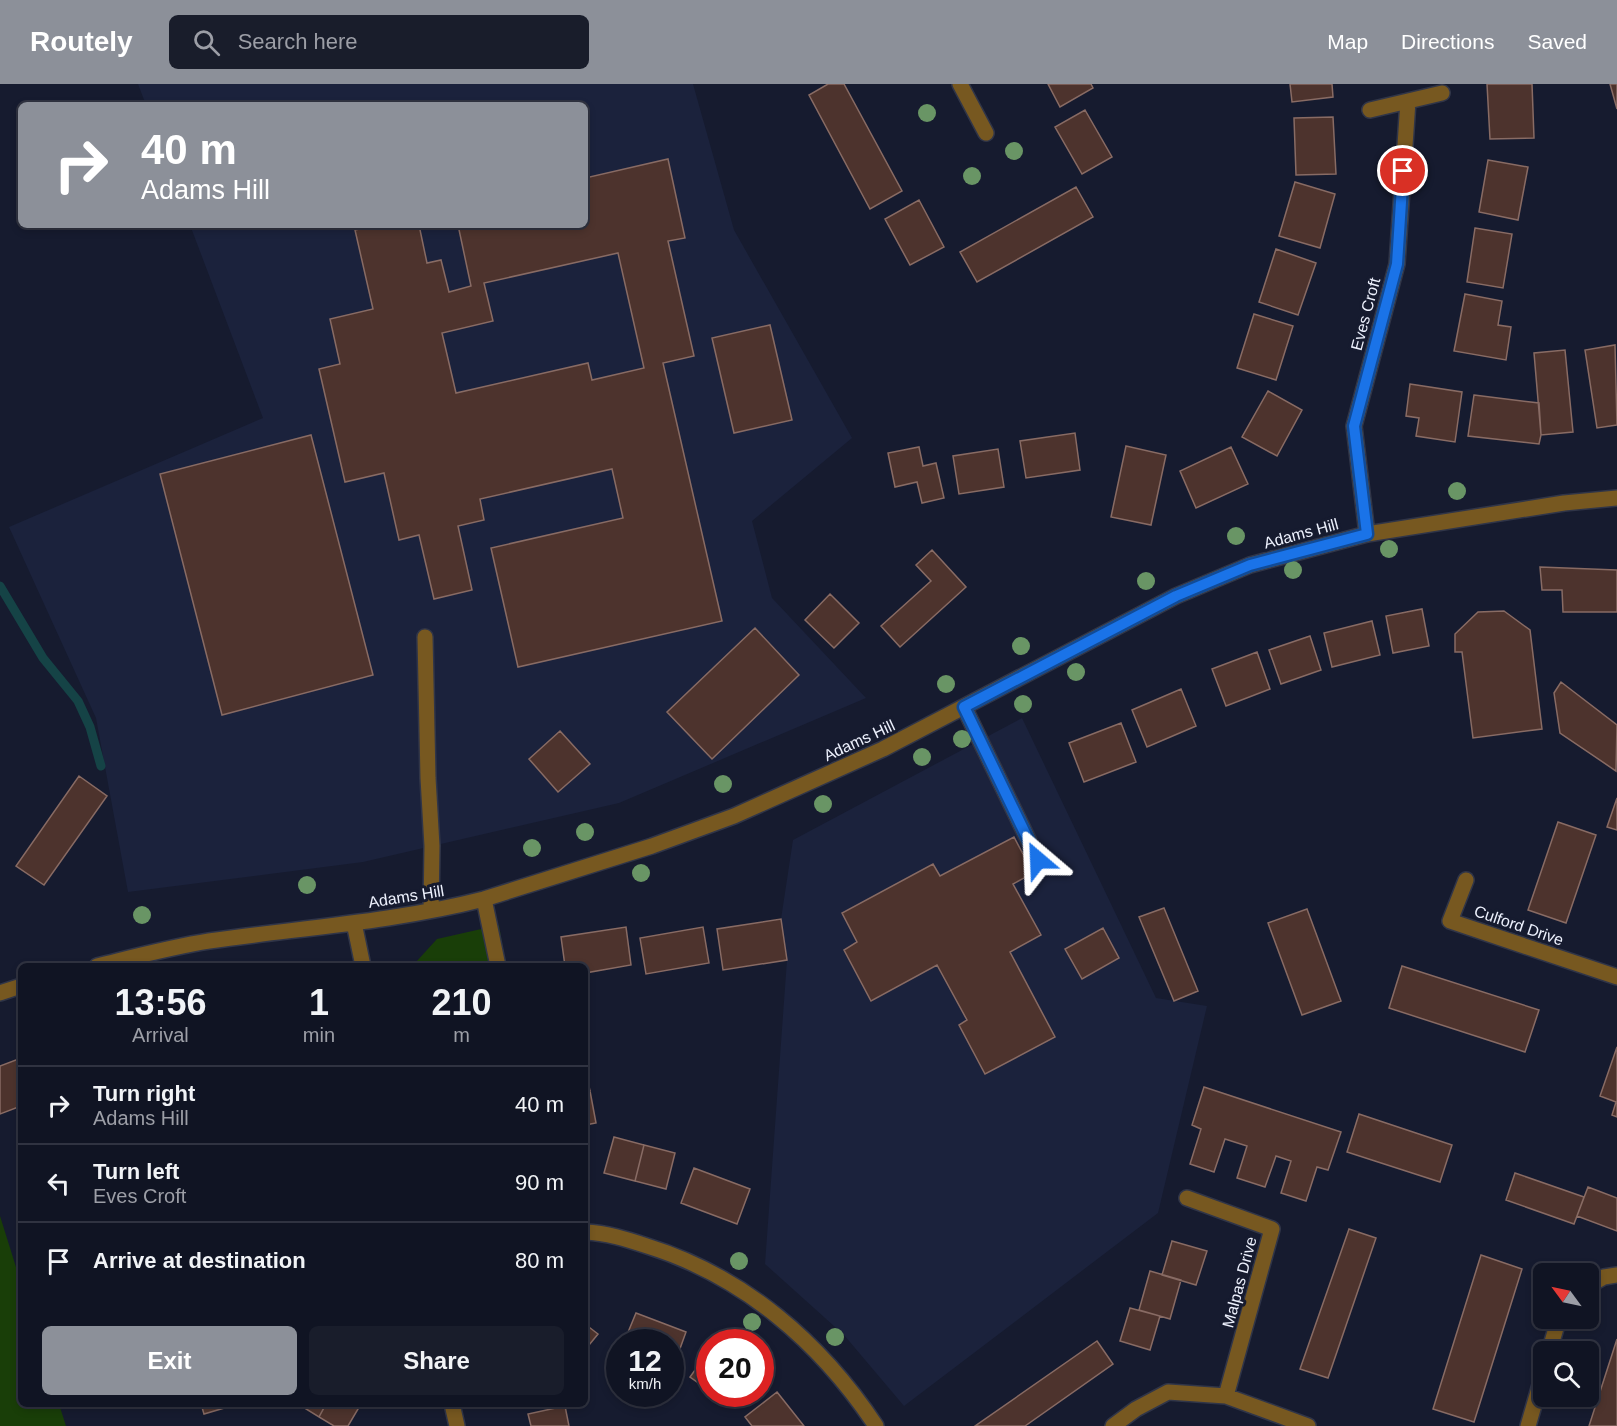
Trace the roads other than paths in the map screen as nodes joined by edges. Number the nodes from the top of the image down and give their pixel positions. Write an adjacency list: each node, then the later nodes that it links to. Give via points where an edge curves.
1 (960, 84): 5 (street)
2 (1442, 93): 3 (street)
3 (1408, 101): 4 (street); 7 (street, Eves Croft, via 1397,264 1354,426)
4 (1370, 110)
5 (986, 133)
6 (1617, 498): 7 (street, Adams Hill)
7 (1367, 534): 9 (street, Adams Hill, via 1250,565 1176,596)
8 (425, 637): 13 (street)
9 (964, 707): 10 (street); 12 (street, Adams Hill, via 883,749 734,816)
10 (1038, 860)
11 (1466, 880): 18 (street, Culford Drive, via 1450,921)
12 (484, 899): 13 (street, Adams Hill); 17 (street)
13 (431, 910): 14 (street, Adams Hill)
14 (354, 923): 15 (street, Adams Hill, via 207,942); 16 (street)
15 (111, 963)
16 (362, 963)
17 (497, 963)
18 (1617, 977)
19 (18, 987): 20 (street)
20 (0, 993)
21 (1188, 1198): 25 (street, Malpas Drive, via 1272,1229)
22 (588, 1232): 29 (street, via 604,1233 673,1254 717,1274 744,1292 784,1320 824,1359 857,1397)
23 (1617, 1275): 24 (street)
24 (1599, 1280)
25 (1226, 1396): 28 (street); 31 (street, via 1168,1392)
26 (453, 1407): 30 (street)
27 (1534, 1407): 33 (street)
28 (1284, 1422): 32 (street)
29 (871, 1424)
30 (457, 1426)
31 (1113, 1426)
32 (1308, 1426)
33 (1528, 1426)

